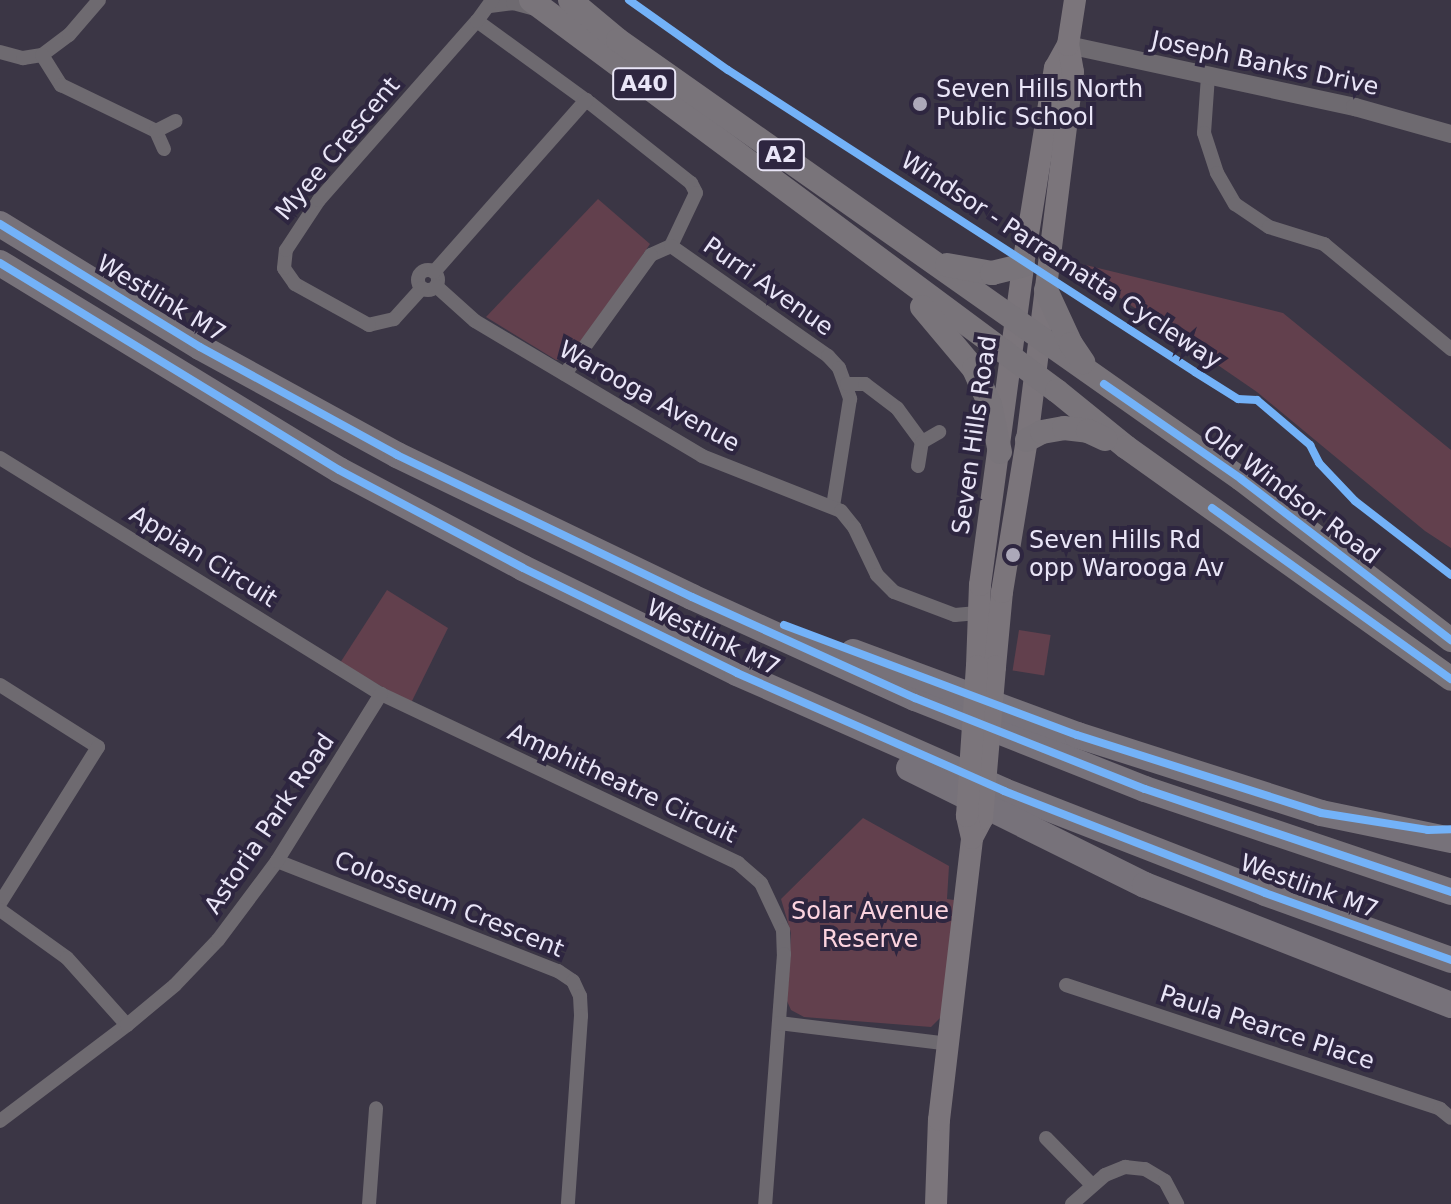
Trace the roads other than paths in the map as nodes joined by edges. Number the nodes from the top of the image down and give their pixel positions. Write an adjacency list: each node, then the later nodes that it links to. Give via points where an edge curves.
1 (99, 0): 9 (street, via 69,35)
2 (570, 0): 18 (highway, Old Windsor Road / A2, via 618,40)
3 (1075, 0): 7 (main road, Seven Hills Road)
4 (491, 3): 5 (street, Myee Crescent); 6 (street, Myee Crescent)
5 (538, 6): 20 (highway, A40)
6 (477, 21): 11 (street); 22 (street, Myee Crescent, via 319,200 286,250 284,268 295,284 369,325 394,319)
7 (1068, 45): 10 (street, Joseph Banks Drive); 21 (main road, Seven Hills Road, via 1055,68); 23 (main road, Seven Hills Road, via 1073,72)
8 (0, 52): 9 (street, via 23,58)
9 (42, 55): 13 (street, via 61,85)
10 (1208, 76): 14 (street, Joseph Banks Drive); 26 (street, via 1204,133 1217,173 1235,204 1269,227 1324,244)
11 (586, 100): 17 (street, via 691,183 694,203); 22 (street, Myee Crescent)
12 (176, 121): 13 (street)
13 (156, 131): 15 (street)
14 (1451, 134)
15 (164, 149)
16 (0, 224): 42 (highway, Westlink M7, via 200,347 450,482)
17 (671, 246): 28 (street, via 651,255); 30 (street, Purri Avenue, via 828,356)
18 (929, 260): 21 (highway, via 970,272); 24 (highway, Old Windsor Road / A2)
19 (0, 263): 40 (highway, Westlink M7, via 339,470)
20 (882, 264): 27 (highway, A40); 36 (highway, via 971,364 990,405)
21 (1023, 265): 24 (main road, Seven Hills Road)
22 (431, 282): 28 (street, Warooga Avenue, via 475,321)
23 (1046, 290): 25 (main road, Seven Hills Road); 31 (highway, via 1077,355)
24 (1017, 320): 25 (highway, Old Windsor Road / A2); 27 (main road, Seven Hills Road)
25 (1040, 336): 29 (main road, Seven Hills Road); 31 (highway, Old Windsor Road / A2)
26 (1451, 349)
27 (1012, 359): 29 (highway, A40); 36 (main road, Seven Hills Road)
28 (565, 374): 39 (street, Warooga Avenue, via 702,456)
29 (1035, 376): 33 (main road, Seven Hills Road); 35 (highway, A40)
30 (847, 384): 34 (street, via 865,384 897,408); 39 (street, via 849,413)
31 (1104, 384): 44 (highway, Old Windsor Road / A2, via 1241,479)
32 (939, 432): 34 (street)
33 (1027, 440): 35 (highway, via 1053,428 1075,428); 41 (main road, Seven Hills Road)
34 (922, 442): 38 (street)
35 (1126, 447): 46 (highway, A40)
36 (1000, 452): 43 (main road, Seven Hills Road)
37 (0, 458): 48 (street, Appian Circuit)
38 (918, 466)
39 (833, 506): 43 (street, Warooga Avenue, via 848,518 875,565 903,587)
40 (523, 568): 56 (highway, Westlink M7, via 737,673 977,779); 58 (highway, via 603,617 1104,866)
41 (1002, 592): 43 (main road); 45 (main road, Seven Hills Road)
42 (692, 597): 49 (highway, via 716,598 1077,735); 53 (highway, Westlink M7, via 915,698 1145,789)
43 (980, 613): 45 (main road, Seven Hills Road)
44 (1451, 640)
45 (989, 662): 61 (main road, Seven Hills Road, bridge, via 967,816 972,838)
46 (1451, 679)
47 (0, 685): 54 (street, via 98,747)
48 (381, 694): 52 (street, Astoria Park Road); 59 (street, Amphitheatre Circuit, via 738,863 761,883 783,930)
49 (1321, 813): 50 (highway); 51 (highway)
50 (1451, 829)
51 (1451, 840)
52 (277, 861): 60 (street, Astoria Park Road, via 218,940); 68 (street, Colosseum Crescent, via 573,981 581,1016)
53 (1451, 892)
54 (0, 903)
55 (0, 910): 60 (street, via 67,958)
56 (1451, 960)
57 (1066, 985): 63 (street, Paula Pearce Place, via 1426,1104)
58 (1451, 1005)
59 (779, 1023): 61 (street); 69 (street, Amphitheatre Circuit)
60 (127, 1025): 64 (street, Astoria Park Road)
61 (949, 1044): 70 (main road, Seven Hills Road)
62 (376, 1108): 67 (street)
63 (1451, 1118)
64 (0, 1121)
65 (1046, 1138): 66 (street)
66 (1092, 1185): 71 (street); 72 (street, via 1125,1167 1145,1169 1165,1181)
67 (369, 1204)
68 (568, 1204)
69 (765, 1204)
70 (936, 1204)
71 (1072, 1204)
72 (1177, 1204)

